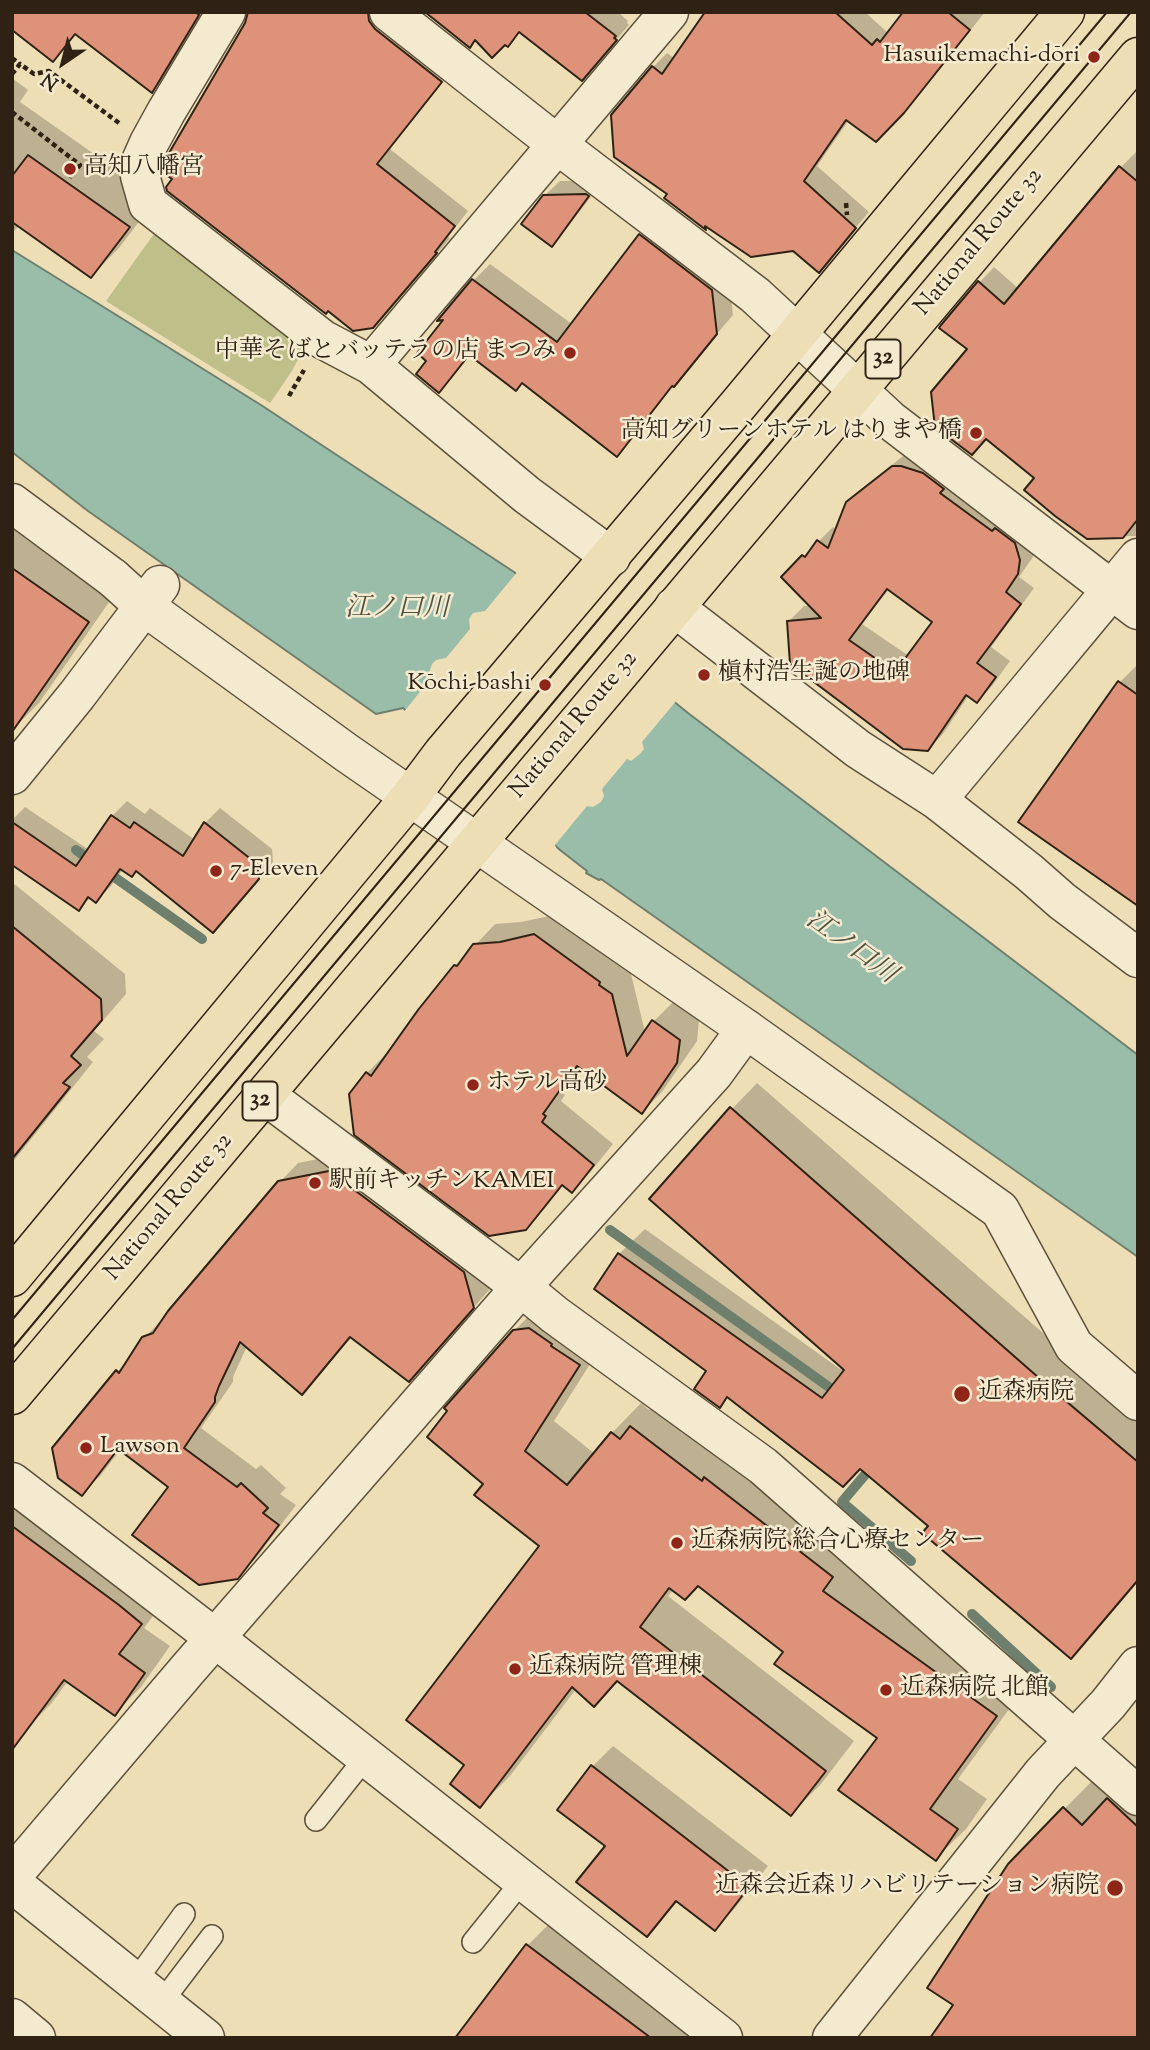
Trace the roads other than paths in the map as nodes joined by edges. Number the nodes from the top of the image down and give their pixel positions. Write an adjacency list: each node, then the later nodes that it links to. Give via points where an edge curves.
1 (226, 12): 8 (street, via 141,161 148,204 322,339)
2 (389, 12): 6 (street)
3 (670, 12): 6 (street)
4 (1065, 12): 7 (highway)
5 (1138, 57): 9 (highway, National Route 32 / 32)
6 (558, 145): 7 (street, via 755,295); 8 (street)
7 (797, 334): 9 (street); 11 (highway)
8 (371, 365): 11 (street, via 527,495)
9 (857, 389): 14 (street, via 890,420); 15 (highway, National Route 32 / 32)
10 (12, 503): 13 (street, via 113,578)
11 (611, 556): 17 (highway)
12 (1138, 558): 14 (street)
13 (152, 596): 16 (street); 17 (street)
14 (1124, 601): 18 (street)
15 (674, 607): 18 (street, via 858,749); 19 (highway, National Route 32 / 32)
16 (12, 775)
17 (410, 797): 19 (street); 23 (highway)
18 (937, 800): 20 (street)
19 (477, 844): 21 (street); 22 (highway, National Route 32 / 32)
20 (1138, 958)
21 (746, 1029): 24 (street, via 714,1073); 26 (street, via 1000,1210 1074,1346)
22 (265, 1095): 24 (street); 25 (highway, National Route 32 / 32)
23 (12, 1277)
24 (521, 1287): 28 (street); 30 (street, via 763,1466)
25 (12, 1395)
26 (1138, 1401)
27 (12, 1482): 28 (street)
28 (215, 1638): 31 (street); 34 (street)
29 (1138, 1666): 30 (street)
30 (1073, 1740): 32 (street); 45 (street)
31 (366, 1757): 33 (lane); 35 (street)
32 (1138, 1796)
33 (316, 1820)
34 (12, 1876)
35 (523, 1880): 39 (lane); 44 (street)
36 (12, 1884): 40 (street)
37 (184, 1914): 40 (lane)
38 (212, 1936): 40 (lane)
39 (473, 1942)
40 (148, 1993): 43 (street)
41 (12, 2018): 42 (street)
42 (36, 2038)
43 (205, 2038)
44 (723, 2038)
45 (832, 2038)

